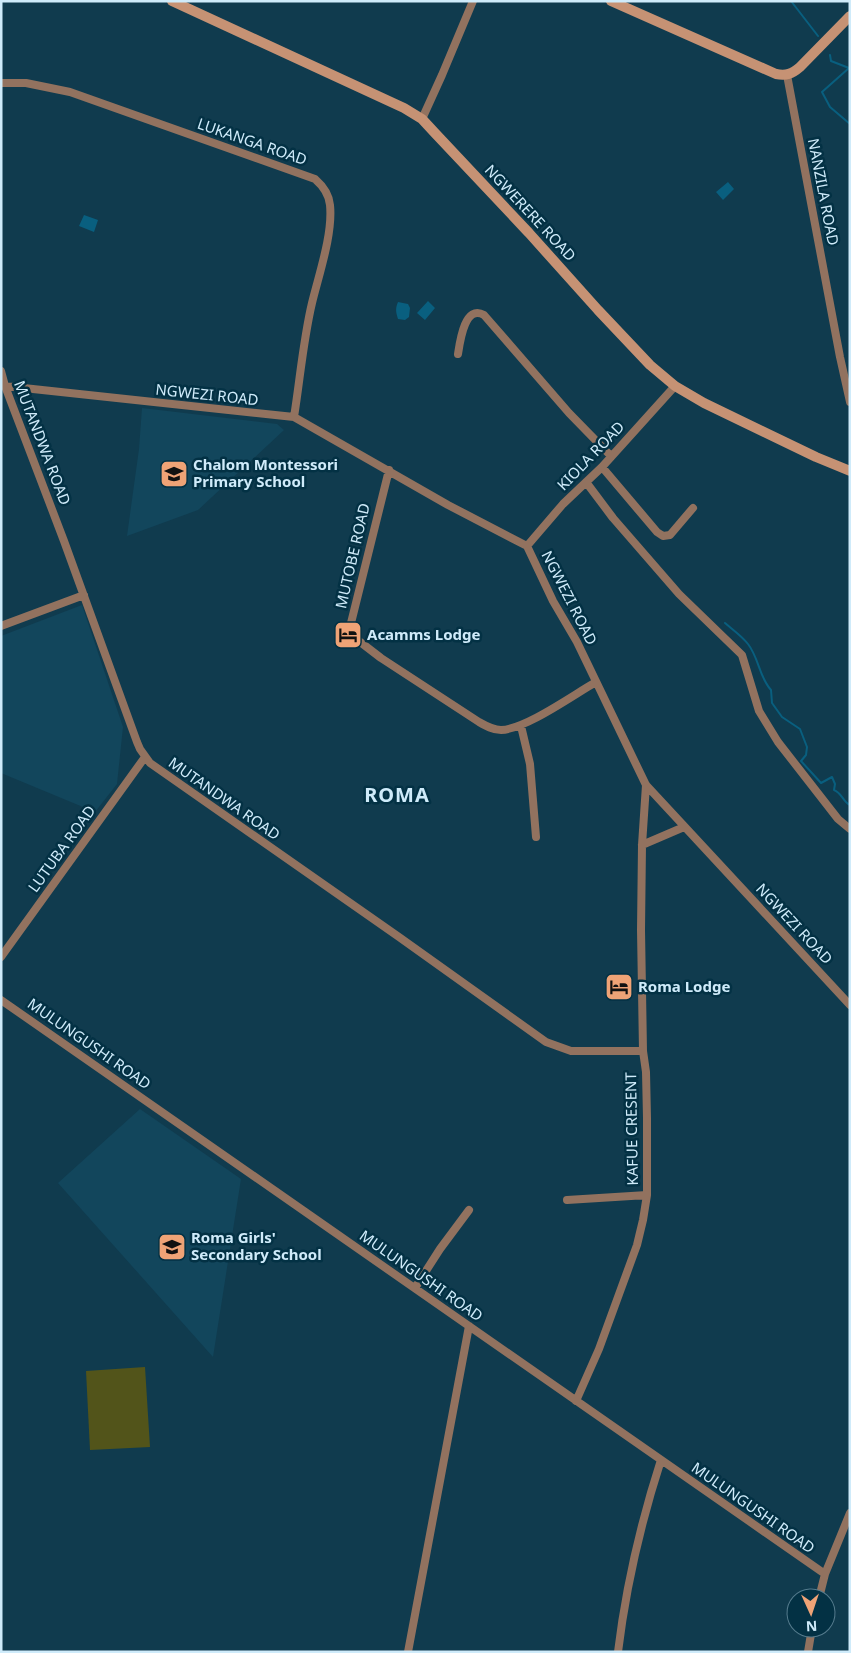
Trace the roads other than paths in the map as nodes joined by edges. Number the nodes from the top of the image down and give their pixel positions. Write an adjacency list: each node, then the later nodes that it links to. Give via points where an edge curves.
1 (172, 1): 7 (street, NGWERERE ROAD)
2 (473, 1): 7 (street)
3 (611, 1): 5 (street, via 776,74)
4 (850, 16): 5 (street, via 800,67)
5 (787, 75): 10 (street, NANZILA ROAD)
6 (1, 83): 15 (street, LUKANGA ROAD, via 26,83 70,92 315,179 322,186 330,204 329,226 310,316)
7 (422, 119): 13 (street, NGWERERE ROAD, via 650,365)
8 (458, 354): 16 (street, via 471,316 475,313 484,315)
9 (850, 356): 10 (street)
10 (840, 358): 14 (street, NANZILA ROAD)
11 (1, 371): 12 (street, MUTANDWA ROAD)
12 (6, 386): 15 (street, NGWEZI ROAD); 23 (street, MUTANDWA ROAD)
13 (675, 386): 16 (street, KIOLA ROAD); 19 (street, NGWERERE ROAD, via 704,403)
14 (850, 402)
15 (294, 418): 18 (street, NGWEZI ROAD)
16 (610, 456): 17 (street, KIOLA ROAD)
17 (602, 467): 20 (street, KIOLA ROAD); 21 (street, via 663,536 670,535)
18 (389, 470): 22 (street, NGWEZI ROAD); 26 (street, MUTOBE ROAD, via 352,623 355,638 488,728 500,730)
19 (850, 471)
20 (586, 482): 22 (street, KIOLA ROAD); 30 (street, via 679,594 742,655 759,711 778,742)
21 (693, 508)
22 (528, 546): 25 (street, NGWEZI ROAD)
23 (84, 595): 24 (street); 27 (street, MUTANDWA ROAD)
24 (1, 626)
25 (596, 682): 26 (street, MUTOBE ROAD); 28 (street, NGWEZI ROAD)
26 (521, 726): 31 (street, via 530,764)
27 (145, 757): 33 (street, LUTUBA ROAD); 36 (street, MUTANDWA ROAD, via 157,769 546,1042 571,1051)
28 (646, 785): 29 (street, NGWEZI ROAD); 32 (street, KAFUE CRESENT)
29 (684, 827): 32 (street); 35 (street, NGWEZI ROAD)
30 (850, 829)
31 (536, 837)
32 (642, 845): 36 (street, KAFUE CRESENT)
33 (1, 957)
34 (1, 1000): 40 (street, MULUNGUSHI ROAD)
35 (850, 1005)
36 (643, 1051): 37 (street, KAFUE CRESENT, via 647,1104)
37 (647, 1195): 38 (street); 42 (street, KAFUE CRESENT, via 638,1244)
38 (568, 1200)
39 (469, 1210): 40 (street)
40 (414, 1288): 41 (street, MULUNGUSHI ROAD)
41 (469, 1326): 42 (street, MULUNGUSHI ROAD); 48 (street)
42 (576, 1401): 43 (street, MULUNGUSHI ROAD)
43 (660, 1460): 45 (street, MULUNGUSHI ROAD); 49 (street, via 637,1544)
44 (850, 1513): 45 (street)
45 (825, 1574): 46 (street)
46 (822, 1588)
47 (810, 1638): 50 (street)
48 (408, 1652)
49 (618, 1652)
50 (808, 1652)

